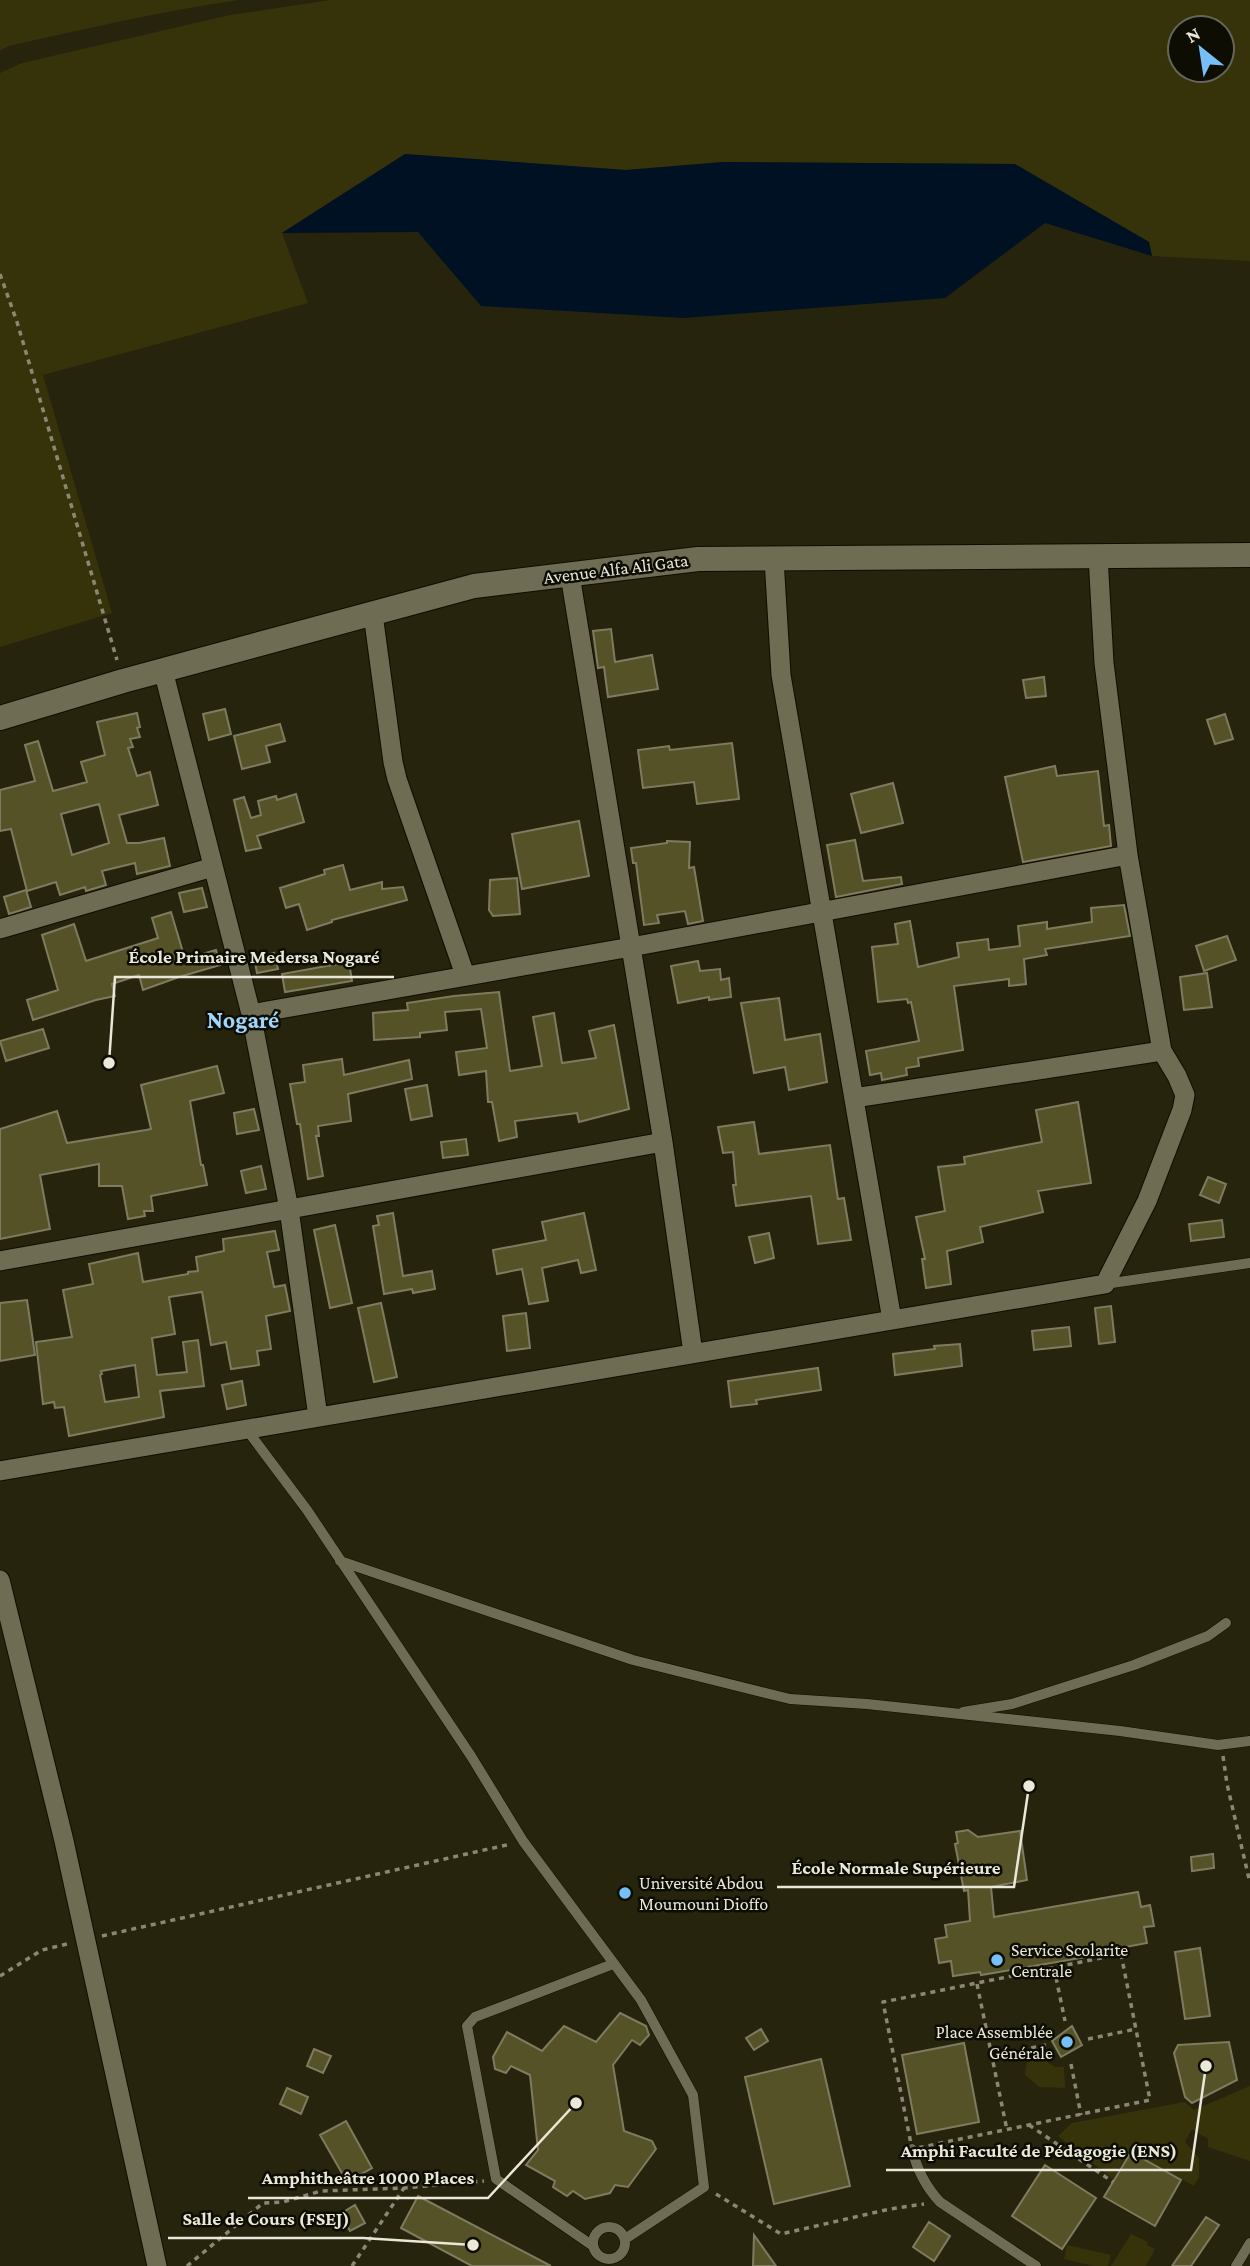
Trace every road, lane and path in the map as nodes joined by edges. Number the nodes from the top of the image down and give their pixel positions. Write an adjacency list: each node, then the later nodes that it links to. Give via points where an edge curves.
1 (0, 274): 8 (path)
2 (1250, 555): 3 (street, Avenue Alfa Ali Gata)
3 (1098, 556): 4 (street, Avenue Alfa Ali Gata); 10 (street, via 1104,663)
4 (774, 559): 5 (street, Avenue Alfa Ali Gata, via 698,559); 12 (street, via 781,675)
5 (570, 575): 6 (street, Avenue Alfa Ali Gata, via 474,586); 14 (street)
6 (373, 614): 7 (street, Avenue Alfa Ali Gata); 15 (street, via 397,779)
7 (163, 670): 8 (street, Avenue Alfa Ali Gata); 11 (street)
8 (123, 681): 9 (street, Avenue Alfa Ali Gata)
9 (0, 718)
10 (1128, 855): 12 (street); 17 (street)
11 (213, 867): 13 (street); 16 (street)
12 (821, 911): 14 (street); 18 (street)
13 (0, 929)
14 (631, 947): 15 (street); 19 (street)
15 (465, 975): 16 (street)
16 (251, 1014): 20 (street)
17 (1162, 1051): 18 (street); 23 (street, via 1185,1095 1182,1110 1147,1201)
18 (854, 1098): 24 (street)
19 (663, 1142): 20 (street); 25 (street)
20 (289, 1209): 21 (street); 26 (street)
21 (0, 1261)
22 (1250, 1263): 23 (lane)
23 (1105, 1284): 24 (street)
24 (892, 1320): 25 (street)
25 (694, 1353): 26 (street)
26 (318, 1417): 27 (street)
27 (247, 1430): 28 (street); 29 (lane)
28 (0, 1471)
29 (339, 1561): 32 (lane, via 633,1660 790,1699); 35 (lane)
30 (0, 1580): 37 (street)
31 (1226, 1623): 32 (lane, via 1208,1636 1134,1665 1012,1704)
32 (952, 1714): 34 (lane)
33 (1250, 1741): 34 (lane)
34 (1218, 1745): 36 (path)
35 (523, 1841): 37 (path); 38 (lane)
36 (1250, 1883)
37 (86, 1940): 40 (path, via 42,1950); 62 (street)
38 (613, 1964): 52 (lane, via 469,2021); 54 (lane, via 641,2000 693,2095)
39 (1054, 1968): 41 (path); 42 (path); 43 (path, via 1121,1954)
40 (0, 1976)
41 (977, 1983): 46 (path); 51 (path, via 883,2002)
42 (1065, 2021)
43 (1136, 2029): 44 (path); 48 (path, via 1150,2101)
44 (1088, 2039)
45 (1046, 2045): 46 (path)
46 (992, 2056): 50 (path)
47 (1071, 2064): 48 (path)
48 (1081, 2115): 49 (path)
49 (1029, 2125): 50 (path); 53 (path)
50 (1007, 2130): 51 (path)
51 (912, 2149): 56 (lane, via 928,2189)
52 (496, 2179): 55 (path); 59 (lane)
53 (1113, 2182)
54 (704, 2187): 56 (path, via 781,2234); 57 (lane)
55 (404, 2188): 63 (path, via 321,2191 263,2203); 64 (path)
56 (940, 2202): 65 (lane)
57 (625, 2239): 59 (lane, via 618,2228 605,2227 595,2234); 60 (lane)
58 (1250, 2244): 66 (lane)
59 (593, 2246): 61 (lane)
60 (620, 2261): 61 (lane)
61 (608, 2263)
62 (157, 2266)
63 (187, 2266)
64 (352, 2266)
65 (1036, 2266)
66 (1236, 2266)

